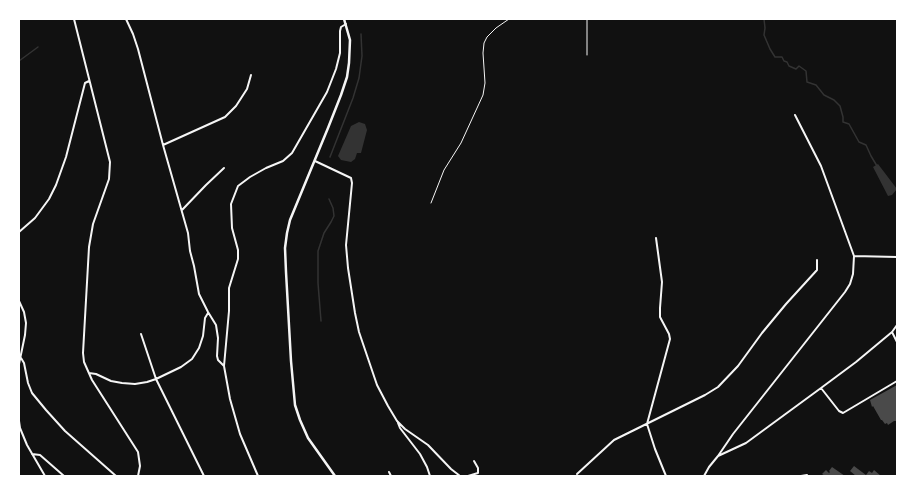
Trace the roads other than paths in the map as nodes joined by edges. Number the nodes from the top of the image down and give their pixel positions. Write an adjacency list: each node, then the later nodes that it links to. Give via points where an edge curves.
1 (74, 19): 6 (street)
2 (126, 19): 8 (street, via 138,49)
3 (344, 19): 4 (street)
4 (346, 24): 9 (street, via 350,40 347,77); 25 (street, via 341,27 340,53 327,92 292,153 283,161 266,168 238,186 231,204 232,228 238,258 229,288)
5 (251, 75): 8 (street, via 236,106 225,117)
6 (89, 81): 12 (street, via 85,83 56,185 35,218); 26 (street, via 110,162 109,179 89,246 83,353)
7 (795, 115): 14 (street, via 821,166)
8 (163, 145): 11 (street)
9 (314, 160): 31 (street, via 351,178 346,245 355,314 377,385); 45 (street, via 287,232 285,248 288,307 295,405 308,438)
10 (224, 168): 11 (street)
11 (182, 210): 18 (street, via 199,294)
12 (19, 232)
13 (656, 238): 32 (street, via 662,282 660,317 670,339)
14 (854, 256): 15 (street); 34 (street, via 853,274 845,292)
15 (897, 257)
16 (817, 260): 32 (street, via 817,270 718,387)
17 (19, 301): 23 (street, via 26,323)
18 (208, 312): 25 (street, via 218,332 218,360); 27 (street, via 199,348 192,359 181,368)
19 (897, 325): 20 (street)
20 (892, 332): 22 (street); 29 (street)
21 (141, 334): 27 (street)
22 (897, 342)
23 (21, 358): 24 (street); 41 (street, via 32,393 66,431)
24 (19, 364)
25 (224, 366): 44 (street, via 240,434)
26 (89, 373): 27 (street, via 122,383 135,384); 42 (street, via 138,452)
27 (156, 379): 43 (street)
28 (897, 381): 29 (street, via 843,413 839,412)
29 (821, 388): 34 (street, via 746,443)
30 (19, 421): 33 (street)
31 (397, 421): 47 (street, via 420,454); 48 (street, via 428,445)
32 (647, 424): 37 (street, via 614,440); 50 (street)
33 (32, 454): 39 (street); 40 (street, via 40,455)
34 (718, 456): 51 (street)
35 (474, 461): 49 (street, via 478,472)
36 (389, 472): 46 (street)
37 (577, 474)
38 (807, 475): 52 (street)
39 (45, 476)
40 (64, 476)
41 (116, 476)
42 (138, 476)
43 (204, 476)
44 (258, 476)
45 (335, 476)
46 (392, 476)
47 (430, 476)
48 (460, 476)
49 (468, 476)
50 (666, 476)
51 (704, 476)
52 (801, 476)

